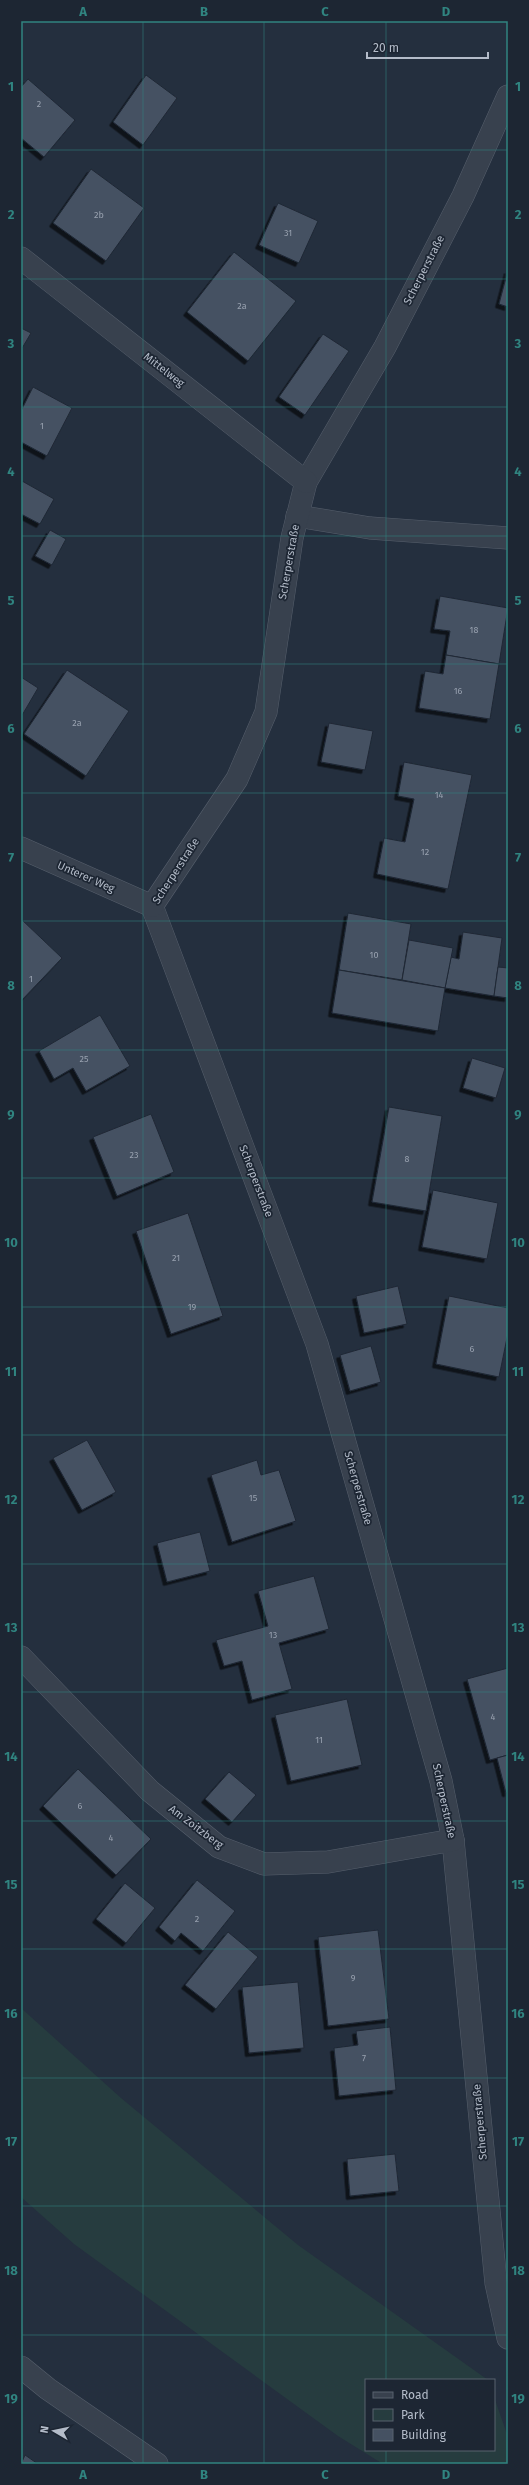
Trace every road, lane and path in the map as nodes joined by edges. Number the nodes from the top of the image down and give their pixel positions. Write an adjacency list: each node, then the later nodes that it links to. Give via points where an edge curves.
1 (508, 96): 3 (street, Scherperstraße, via 463,196 385,347)
2 (21, 258): 3 (street, Mittelweg)
3 (306, 482): 4 (street, Scherperstraße)
4 (297, 516): 5 (street, via 370,528); 7 (street, Scherperstraße, via 266,712 237,779)
5 (508, 538)
6 (21, 848): 7 (street, Unterer Weg)
7 (152, 906): 9 (street, Scherperstraße, via 317,1344 439,1773)
8 (21, 1657): 9 (street, Am Zoitzberg, via 150,1791 219,1847 264,1864 328,1862)
9 (453, 1840): 10 (street, Scherperstraße, via 495,2275)
10 (508, 2338)
11 (21, 2367): 12 (street, via 48,2389)
12 (157, 2464)

